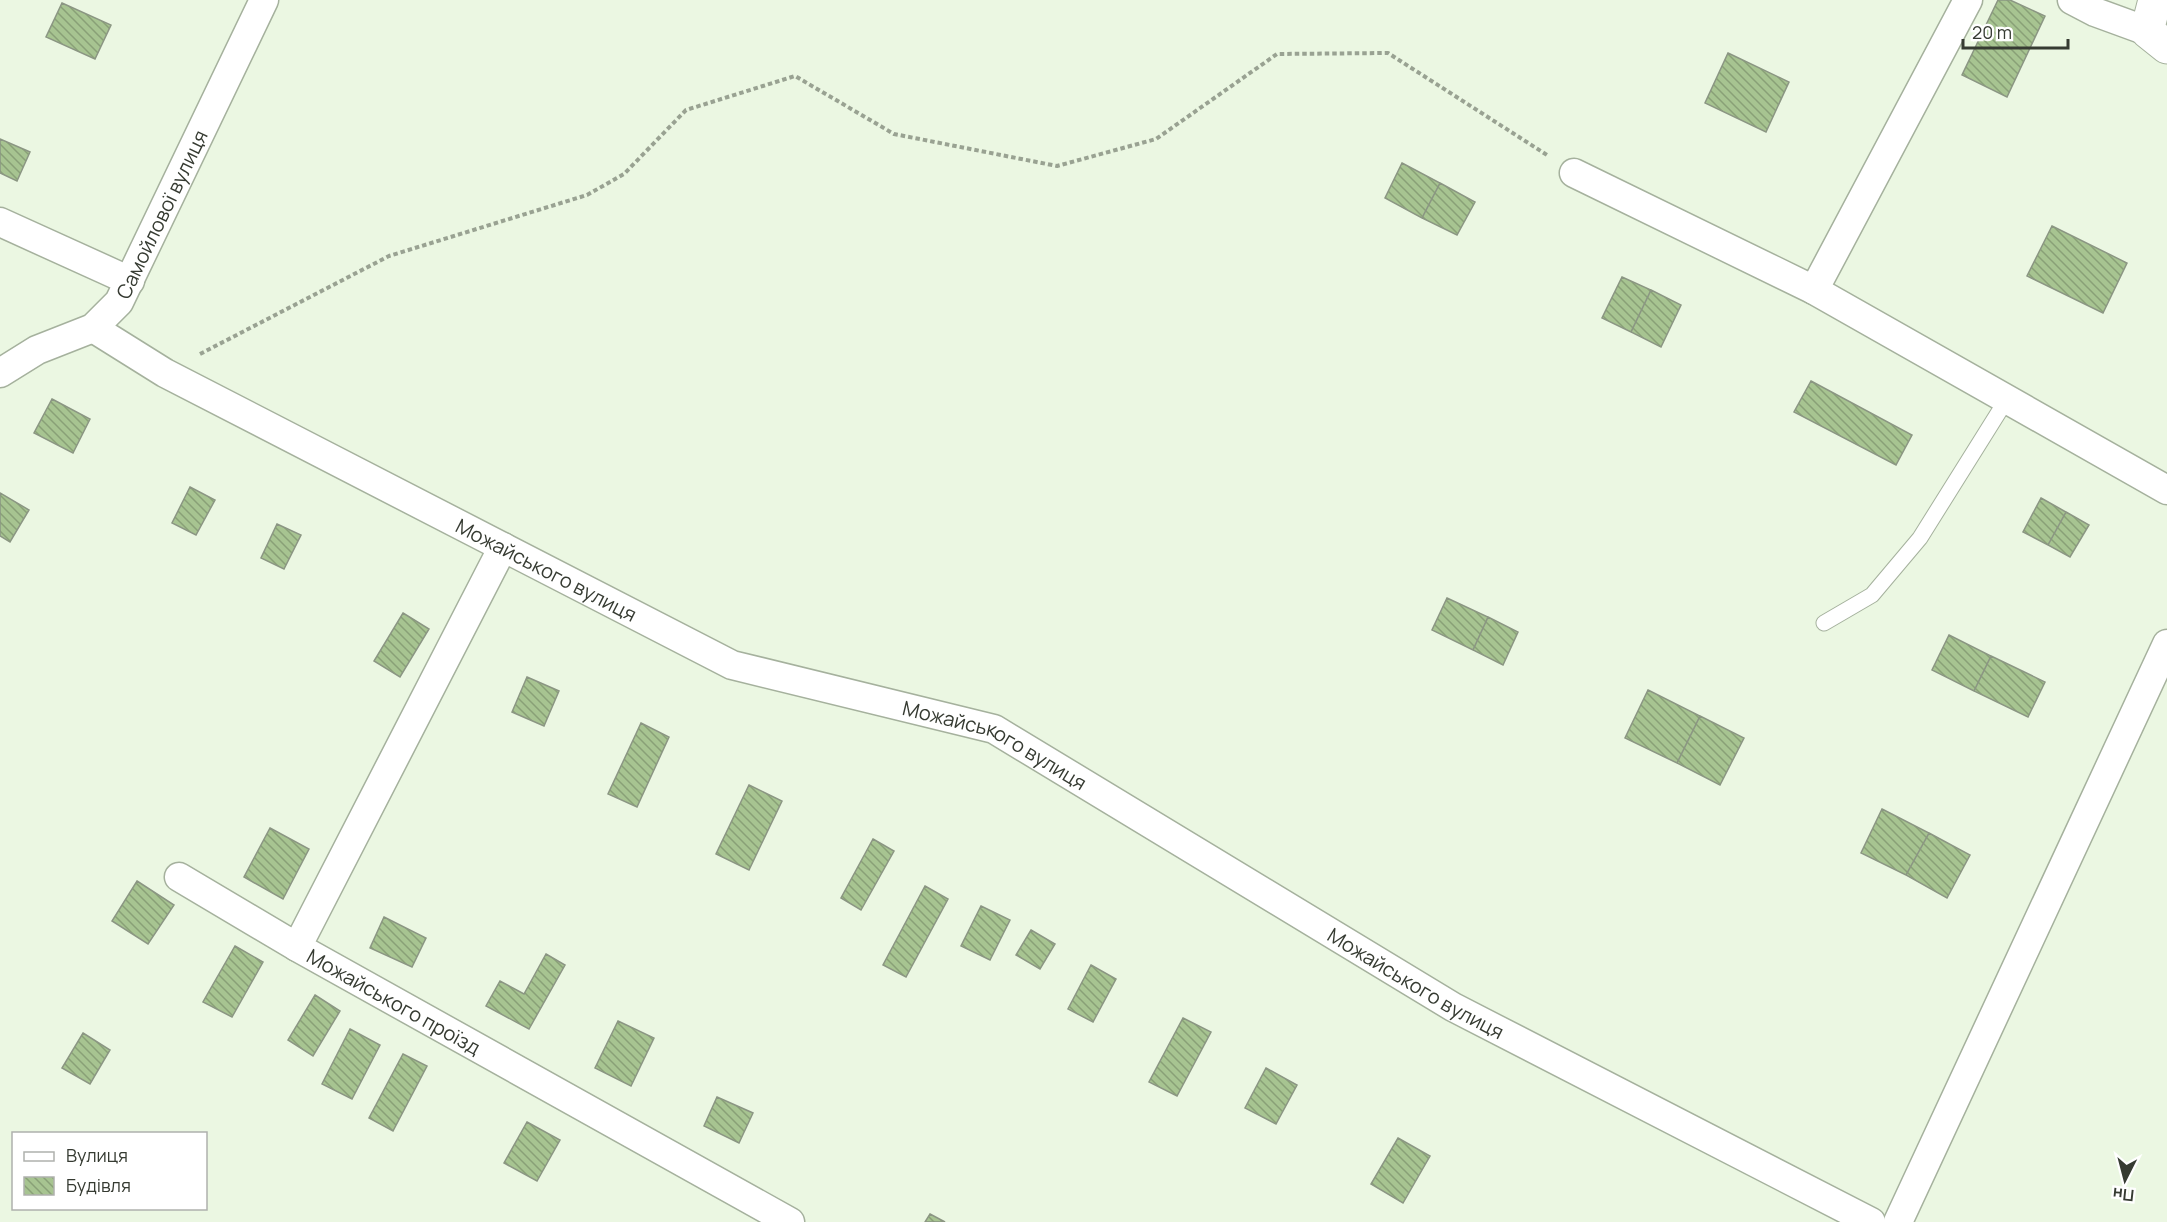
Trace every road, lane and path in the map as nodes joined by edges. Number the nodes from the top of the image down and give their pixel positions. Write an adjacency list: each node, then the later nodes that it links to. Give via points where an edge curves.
1 (264, 0): 8 (street, Самойлової вулиця)
2 (1968, 0): 9 (street)
3 (2072, 0): 5 (street)
4 (2155, 0): 5 (street)
5 (2157, 39)
6 (1574, 173): 9 (street); 12 (path, via 1388,53 1277,54 1156,139 1057,166 894,134 795,76 686,110 624,174 587,195 389,256)
7 (0, 222): 8 (street)
8 (130, 281): 10 (street, Самойлової вулиця, via 119,302)
9 (1814, 291): 13 (street)
10 (93, 328): 11 (street, Самойлової вулиця, via 37,351); 12 (street, Можайського вулиця)
11 (0, 373)
12 (165, 373): 15 (street, Можайського вулиця)
13 (2007, 399): 14 (street); 16 (lane, via 1920,538 1872,595)
14 (2167, 490)
15 (503, 547): 19 (street, Можайського проїзд); 21 (street, Можайського вулиця, via 732,665 994,729 1453,1007)
16 (1824, 623)
17 (2167, 644): 22 (street)
18 (179, 877): 19 (street)
19 (297, 947): 20 (street, Можайського проїзд)
20 (790, 1222)
21 (1871, 1222)
22 (1898, 1222)

